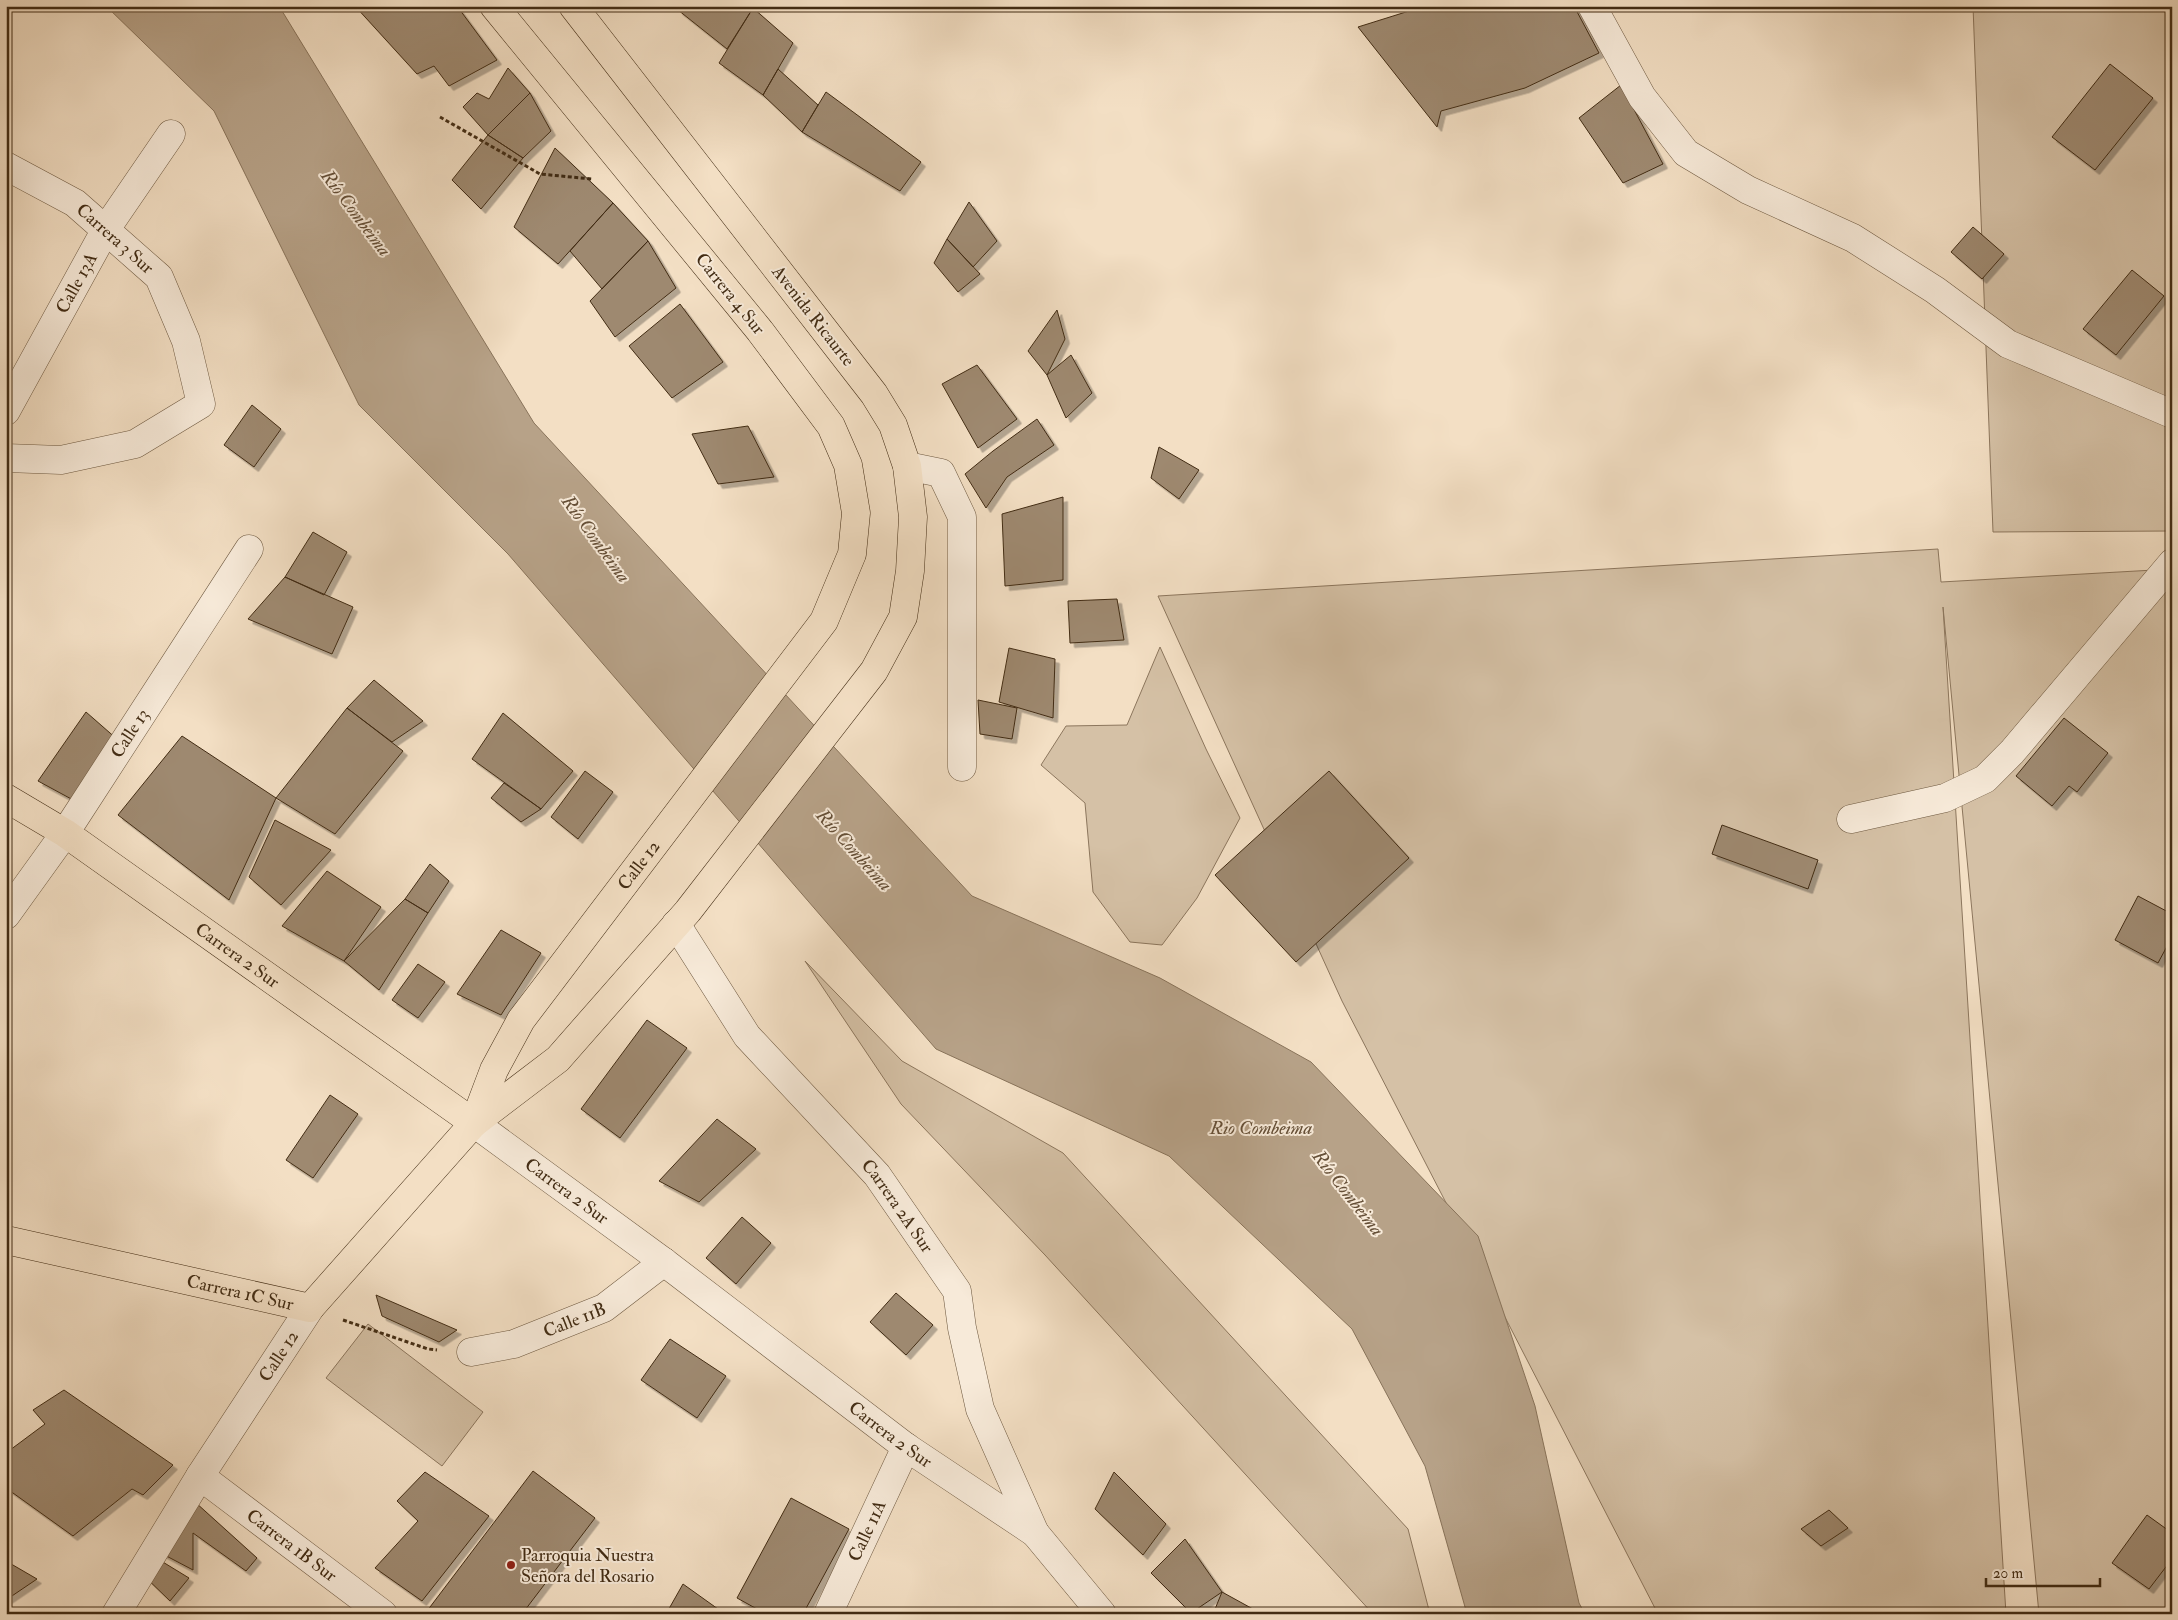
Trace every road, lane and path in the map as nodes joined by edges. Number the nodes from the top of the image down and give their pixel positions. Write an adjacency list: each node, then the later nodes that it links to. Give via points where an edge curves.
1 (494, 6): 7 (main road, Carrera 4 Sur)
2 (572, 6): 12 (main road, Avenida Ricaurte, via 874,394 892,425)
3 (1592, 6): 10 (street, via 1642,97 1686,153 1748,190 1853,238 1935,290 2008,344)
4 (440, 117): 7 (path, via 540,174)
5 (170, 134): 8 (street, Calle 13A)
6 (6, 166): 8 (street, Carrera 3 Sur, via 75,203)
7 (639, 184): 15 (main road, Carrera 4 Sur, via 772,347 831,426 848,465 856,513 852,554)
8 (106, 229): 9 (street, Calle 13A); 11 (street, Carrera 3 Sur, via 159,277 186,341 200,404 135,444 61,460)
9 (6, 411)
10 (2172, 414)
11 (6, 458)
12 (907, 466): 16 (main road, Avenida Ricaurte, via 913,516 910,571 902,617); 17 (street, via 941,473 962,517)
13 (249, 549): 20 (street, Calle 13)
14 (2172, 563): 19 (street, via 2012,752 1985,779 1945,798)
15 (824, 621): 23 (main road, Calle 12, via 521,1020 494,1070)
16 (874, 670): 22 (main road, Calle 12)
17 (962, 767)
18 (6, 798): 20 (main road, Carrera 2 Sur)
19 (1852, 819)
20 (65, 833): 21 (street, Calle 13); 23 (main road, Carrera 2 Sur)
21 (6, 915)
22 (682, 918): 23 (main road, Calle 12, via 558,1059); 30 (street, Carrera 2A Sur, via 747,1036 877,1175 957,1291 980,1409)
23 (474, 1123): 25 (street, Carrera 2 Sur); 26 (main road, Calle 12)
24 (6, 1240): 26 (main road, Carrera 1C Sur)
25 (664, 1262): 27 (street, Calle 11B, via 604,1308 514,1344); 28 (street, Carrera 2 Sur)
26 (310, 1308): 27 (path, Carrera 1C Sur, via 428,1350); 29 (street, Calle 12)
27 (471, 1352)
28 (906, 1447): 30 (street, Carrera 2 Sur); 33 (street, Calle 11A)
29 (200, 1476): 31 (street, Calle 12); 32 (street, Carrera 1B Sur)
30 (1035, 1533): 34 (street, Carrera 2 Sur)
31 (116, 1614)
32 (383, 1614)
33 (828, 1614)
34 (1102, 1614)

